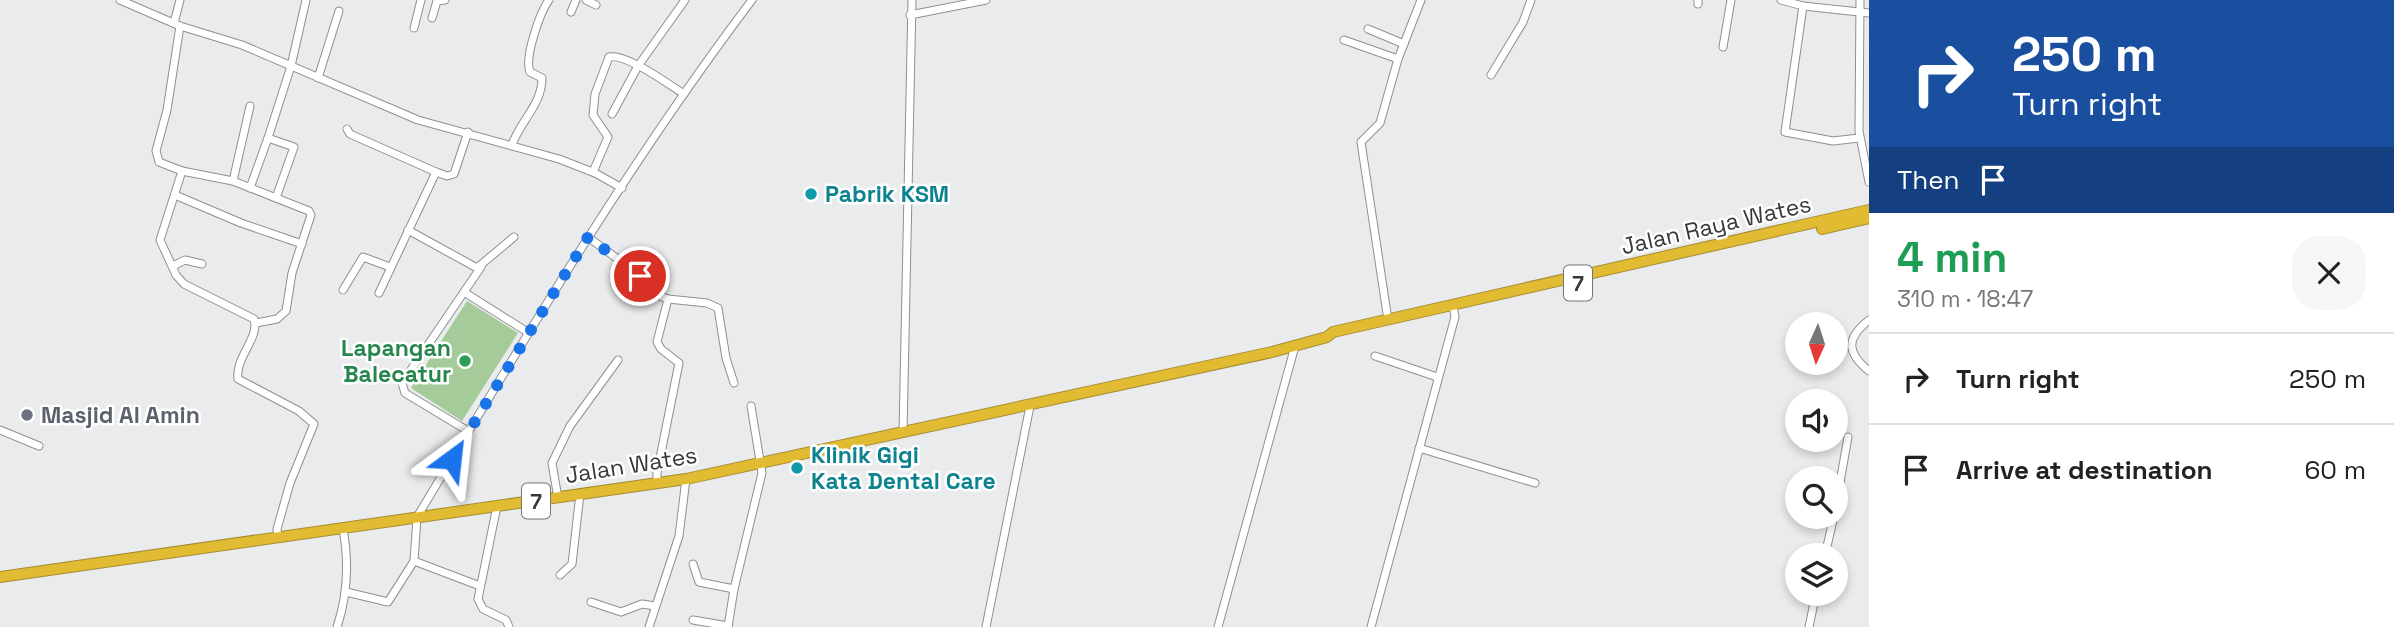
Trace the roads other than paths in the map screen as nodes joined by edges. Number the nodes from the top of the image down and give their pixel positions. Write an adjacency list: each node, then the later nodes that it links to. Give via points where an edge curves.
1 (120, 0): 27 (street)
2 (180, 0): 27 (street)
3 (306, 0): 34 (street)
4 (421, 0): 28 (street)
5 (436, 0): 6 (street); 26 (street)
6 (445, 0)
7 (549, 0): 45 (street, via 540,13 528,63 530,72 542,78 541,87 534,110 522,121)
8 (576, 0): 23 (street)
9 (586, 0): 20 (street)
10 (685, 0): 35 (street)
11 (740, 0): 19 (street)
12 (912, 0): 25 (street)
13 (986, 0): 25 (street)
14 (1421, 0): 31 (street)
15 (1531, 0): 36 (street)
16 (1731, 0): 32 (street)
17 (1781, 0): 21 (street)
18 (1860, 0): 24 (street)
19 (750, 3): 38 (street)
20 (596, 5)
21 (1803, 6): 24 (street); 44 (street, via 1785,132 1833,141)
22 (339, 11): 37 (street)
23 (570, 12)
24 (1865, 13): 44 (street, via 1859,41)
25 (910, 15): 87 (street)
26 (432, 18)
27 (177, 24): 34 (street); 46 (street, via 167,110 156,151 159,162)
28 (414, 28)
29 (1368, 29): 31 (street)
30 (1344, 40): 33 (street)
31 (1404, 44): 33 (street)
32 (1723, 47)
33 (1398, 60): 71 (street, via 1380,123 1361,146)
34 (291, 66): 37 (street); 43 (street)
35 (638, 66): 38 (street); 40 (street); 48 (street, via 609,57 595,94 593,115 608,137)
36 (1492, 75)
37 (318, 78): 42 (street, via 418,120)
38 (684, 94): 52 (street)
39 (250, 106): 49 (street)
40 (612, 114)
41 (347, 129): 47 (street)
42 (468, 132): 45 (street); 47 (street, via 454,174)
43 (268, 138): 51 (street); 54 (street, via 294,147)
44 (1859, 138): 50 (street)
45 (512, 145): 48 (street)
46 (182, 171): 49 (street); 53 (street)
47 (436, 172): 58 (street)
48 (593, 172): 52 (street)
49 (233, 181): 51 (street)
50 (1869, 182)
51 (250, 188): 54 (street)
52 (622, 188): 60 (street)
53 (176, 195): 61 (street); 63 (street, via 160,234)
54 (275, 198): 61 (street, via 311,215)
55 (1869, 210): 57 (highway, Jalan Raya Wates)
56 (1869, 218): 57 (highway, Jalan Raya Wates / 7)
57 (1844, 220): 70 (highway, Jalan Raya Wates / 7)
58 (408, 230): 64 (street); 65 (street)
59 (514, 237): 65 (street)
60 (588, 237): 69 (street, via 650,283 654,294); 74 (street)
61 (302, 244): 73 (street, via 286,311 277,319)
62 (202, 264): 63 (street, via 185,260)
63 (173, 266): 73 (street, via 184,284 243,311)
64 (390, 267): 66 (street, via 363,257); 68 (street)
65 (481, 267): 67 (street)
66 (343, 290)
67 (464, 292): 74 (street); 86 (street, via 401,387)
68 (379, 293)
69 (668, 299): 81 (street, via 718,308); 94 (street, via 657,342 679,363)
70 (1454, 309): 71 (highway, Jalan Raya Wates); 75 (highway, Jalan Raya Wates / 7); 80 (street)
71 (1388, 320): 75 (highway, Jalan Raya Wates)
72 (1869, 320): 79 (street, via 1858,330 1851,347 1854,359)
73 (256, 323): 101 (street, via 239,362 238,379 299,411 314,424 290,483)
74 (528, 332): 86 (street)
75 (1327, 337): 76 (highway, Jalan Raya Wates / 7)
76 (1295, 346): 82 (highway, Jalan Raya Wates / 7); 118 (street)
77 (1375, 356): 80 (street)
78 (618, 360): 97 (street, via 570,426 552,463)
79 (1869, 371)
80 (1437, 377): 90 (street)
81 (734, 383)
82 (1098, 391): 84 (highway, Jalan Wates / 7)
83 (751, 406): 91 (street)
84 (1030, 406): 87 (highway, Jalan Wates / 7); 117 (street)
85 (0, 430): 89 (street)
86 (468, 431): 99 (street)
87 (903, 433): 91 (highway, Jalan Wates / 7)
88 (1849, 437): 92 (street)
89 (39, 446)
90 (1419, 448): 95 (street); 119 (street)
91 (762, 463): 93 (highway, Jalan Wates / 7); 107 (street)
92 (1843, 466)
93 (686, 479): 94 (highway, Jalan Wates / 7); 110 (street, via 679,536)
94 (657, 483): 96 (highway, Jalan Wates / 7)
95 (1535, 483)
96 (580, 495): 97 (highway, Jalan Wates / 7); 104 (street, via 572,565)
97 (558, 498): 98 (highway, Jalan Wates / 7)
98 (497, 506): 99 (highway, Jalan Wates / 7); 106 (street)
99 (417, 517): 100 (highway, Jalan Wates / 7); 102 (street)
100 (343, 529): 101 (highway, Jalan Wates / 7); 108 (street)
101 (278, 537): 105 (highway, Jalan Wates / 7)
102 (414, 561): 106 (street); 108 (street, via 388,602)
103 (693, 564): 107 (street, via 699,582)
104 (560, 576)
105 (0, 577)
106 (481, 586): 115 (street, via 479,604 506,620)
107 (734, 589): 113 (street)
108 (346, 592): 114 (street)
109 (591, 602): 110 (street, via 621,612 642,604)
110 (655, 606): 116 (street)
111 (1813, 606): 120 (street)
112 (693, 620): 113 (street)
113 (728, 626)
114 (337, 627)
115 (509, 627)
116 (649, 627)
117 (986, 627)
118 (1218, 627)
119 (1371, 627)
120 (1809, 627)

